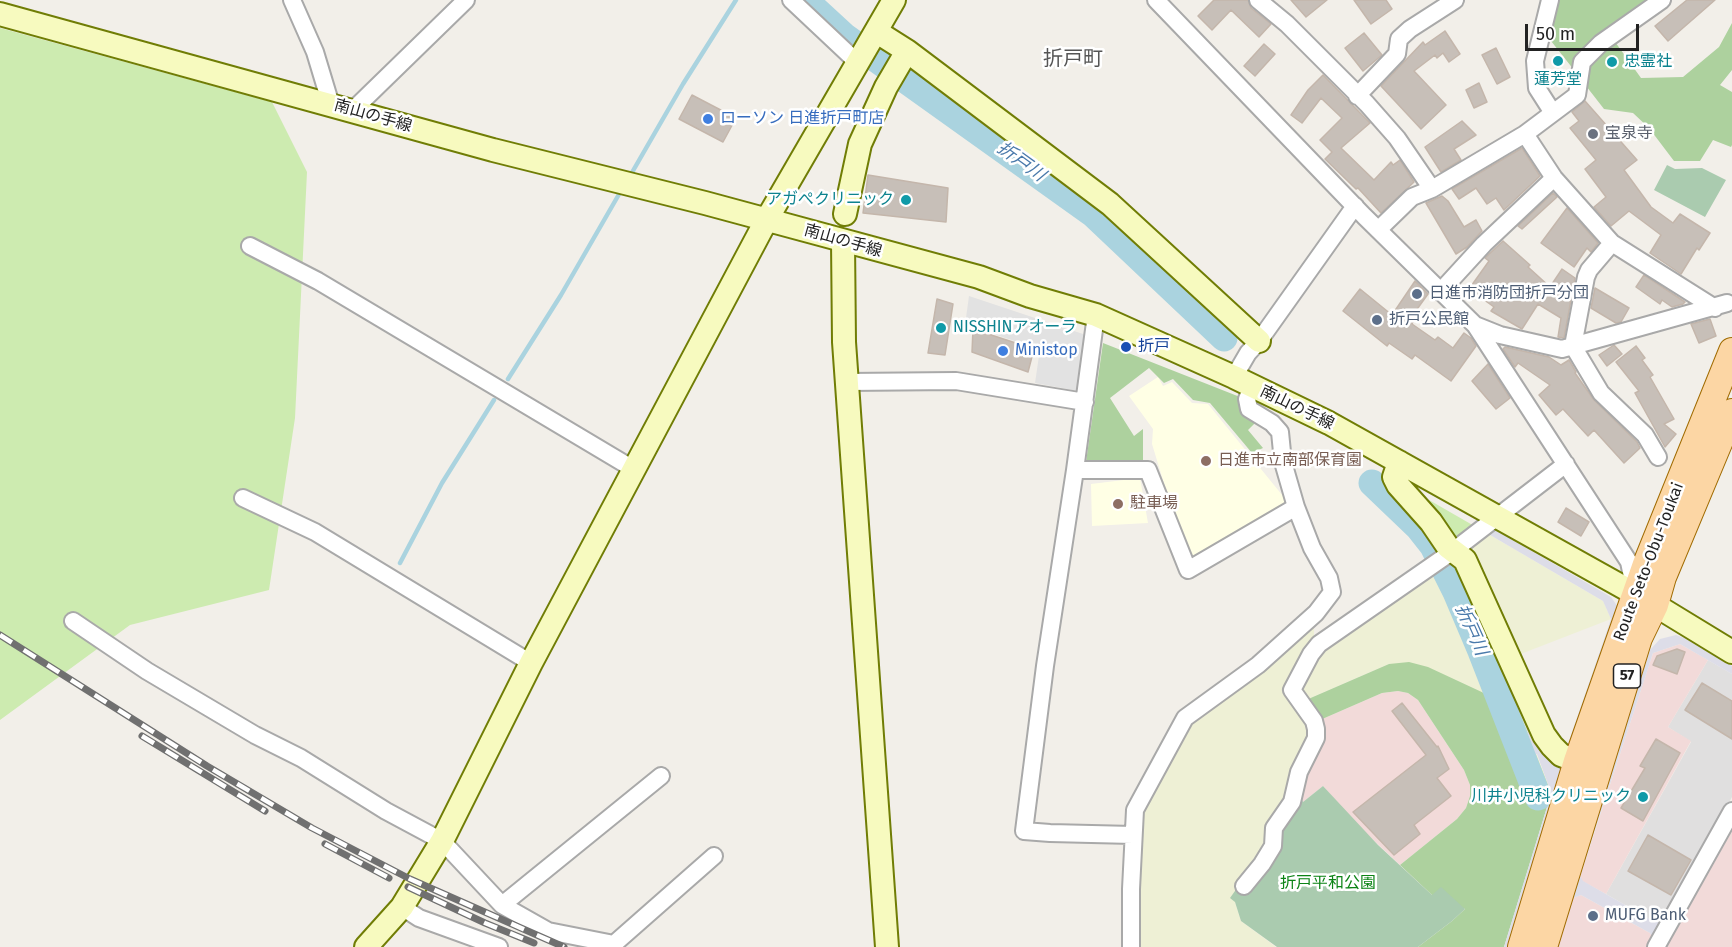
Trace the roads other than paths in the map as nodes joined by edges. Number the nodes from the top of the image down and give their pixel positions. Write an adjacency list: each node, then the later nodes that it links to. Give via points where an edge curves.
1 (292, 0): 15 (street)
2 (466, 0): 15 (street)
3 (791, 0): 13 (street)
4 (894, 0): 11 (street)
5 (1156, 0): 20 (street)
6 (1258, 0): 14 (street)
7 (1455, 0): 14 (street, via 1410,29 1400,39 1397,54)
8 (1550, 0): 16 (street, via 1535,61 1537,88)
9 (1662, 0): 16 (street, via 1601,43 1582,62 1577,95)
10 (0, 14): 15 (street, 南山の手線)
11 (876, 33): 12 (street); 13 (street)
12 (907, 51): 21 (street, via 860,144); 30 (street, via 1110,204)
13 (858, 62): 22 (street)
14 (1357, 96): 19 (street, via 1397,138)
15 (342, 108): 22 (street, 南山の手線)
16 (1553, 113): 17 (street)
17 (1525, 134): 18 (street); 19 (street)
18 (1554, 178): 25 (street); 27 (street)
19 (1432, 189): 23 (street, via 1412,197)
20 (1355, 207): 23 (street); 30 (street)
21 (845, 214)
22 (767, 219): 24 (street, 南山の手線); 40 (street)
23 (1378, 230): 27 (street)
24 (843, 242): 28 (street, 南山の手線, via 979,277); 33 (street)
25 (1612, 243): 31 (street, via 1586,277); 31 (street, via 1721,306)
26 (250, 246): 40 (street, via 318,281)
27 (1440, 292): 29 (street)
28 (1096, 315): 34 (street, 南山の手線); 35 (street)
29 (1475, 325): 31 (street, via 1562,349); 39 (street)
30 (1259, 342): 34 (street, via 1248,353)
31 (1573, 346): 37 (street, via 1601,393 1645,435)
32 (1732, 351): 46 (main road, Route Seto-Obu-Toukai / 57, via 1646,564)
33 (847, 382): 35 (street, via 956,381); 63 (street)
34 (1243, 382): 38 (street, 南山の手線); 43 (street, via 1249,408 1280,432 1282,462)
35 (1085, 402): 41 (street)
36 (1732, 412): 46 (main road, Route Seto-Obu-Toukai / 57, via 1664,577)
37 (1658, 457)
38 (1399, 462): 44 (street, 南山の手線); 45 (street, via 1394,477 1398,485)
39 (1566, 464): 44 (street); 46 (street, via 1629,562)
40 (636, 470): 51 (street)
41 (1076, 470): 43 (street, via 1148,470 1188,570); 55 (street, via 1024,831)
42 (243, 498): 51 (street, via 315,532)
43 (1296, 507): 47 (street, via 1332,592)
44 (1498, 518): 45 (street); 46 (street, 南山の手線)
45 (1451, 552): 49 (street); 52 (street, via 1465,560 1544,735 1561,754)
46 (1645, 600): 50 (street, 南山の手線); 52 (main road, Route Seto-Obu-Toukai / 57); 66 (main road, Route Seto-Obu-Toukai / 57, via 1639,638)
47 (1316, 614): 49 (street); 55 (street, via 1258,665 1185,718 1135,810)
48 (73, 621): 56 (street, via 255,735 302,758)
49 (1319, 644): 58 (street, via 1292,690 1314,721 1316,738 1299,772 1292,802 1274,828 1273,846)
50 (1732, 652)
51 (531, 663): 56 (street)
52 (1577, 761): 65 (main road, Route Seto-Obu-Toukai / 57)
53 (661, 776): 59 (street)
54 (1732, 811): 67 (street)
55 (1133, 835): 64 (street)
56 (442, 841): 59 (street); 60 (street)
57 (714, 856): 59 (street, via 614,945 548,930)
58 (1244, 885)
59 (502, 905)
60 (402, 907): 61 (street); 62 (street, via 419,918)
61 (366, 947)
62 (500, 947)
63 (886, 947)
64 (1131, 947)
65 (1521, 947)
66 (1544, 947)
67 (1656, 947)

